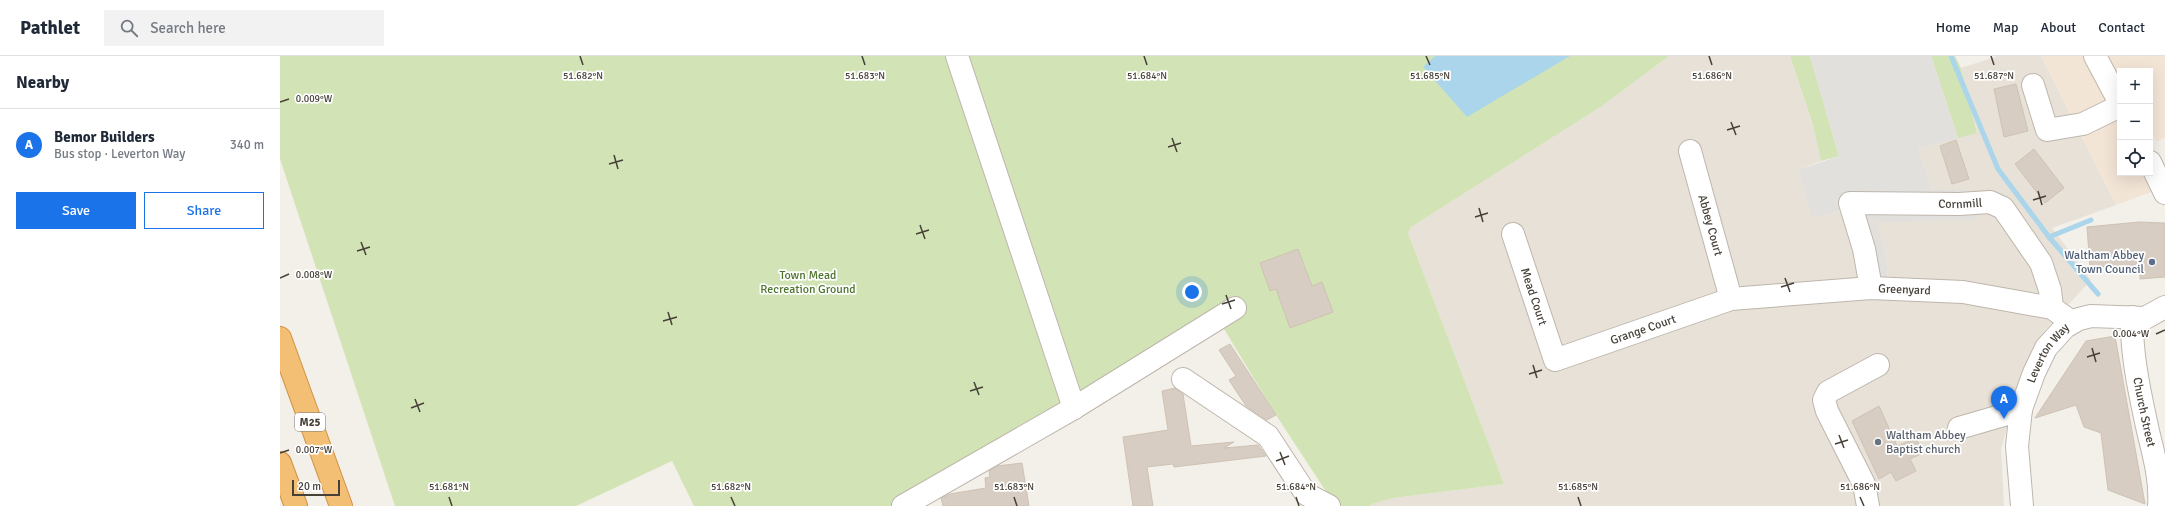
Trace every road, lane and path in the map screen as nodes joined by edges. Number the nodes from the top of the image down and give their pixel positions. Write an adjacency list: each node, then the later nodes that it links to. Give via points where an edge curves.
1 (958, 56): 21 (street)
2 (2095, 56): 4 (street)
3 (2034, 85): 5 (street, via 2047,130 2084,124)
4 (2117, 97)
5 (2117, 108)
6 (1690, 151): 11 (street, Abbey Court)
7 (2156, 164): 8 (street)
8 (2165, 193)
9 (1513, 234): 18 (street, Mead Court)
10 (1871, 288): 11 (street, Greenyard); 14 (street, Greenyard, via 1962,292); 14 (street, Cornmill, via 1864,249 1850,203 1990,202 2003,208 2041,263 2050,290)
11 (1731, 299): 18 (street, Grange Court)
12 (2165, 307): 15 (street, Leverton Way, via 2145,318)
13 (1235, 308): 21 (street)
14 (2052, 308): 16 (street, Greenyard)
15 (2132, 317): 16 (street, Leverton Way, via 2091,316); 31 (street, Church Street, via 2139,390 2160,489)
16 (2072, 322): 22 (street, Leverton Way, via 2046,348)
17 (280, 338): 26 (highway, M25)
18 (1555, 360)
19 (1878, 365): 29 (street, via 1828,392 1824,400 1827,411 1864,484)
20 (1183, 379): 28 (street, via 1268,436 1306,494)
21 (1074, 408): 27 (street)
22 (2021, 410): 23 (street); 30 (street, Leverton Way, via 2017,446)
23 (1959, 428)
24 (280, 463): 25 (highway)
25 (296, 506)
26 (341, 506)
27 (903, 506)
28 (1330, 506)
29 (1868, 506)
30 (2022, 506)
31 (2160, 506)

